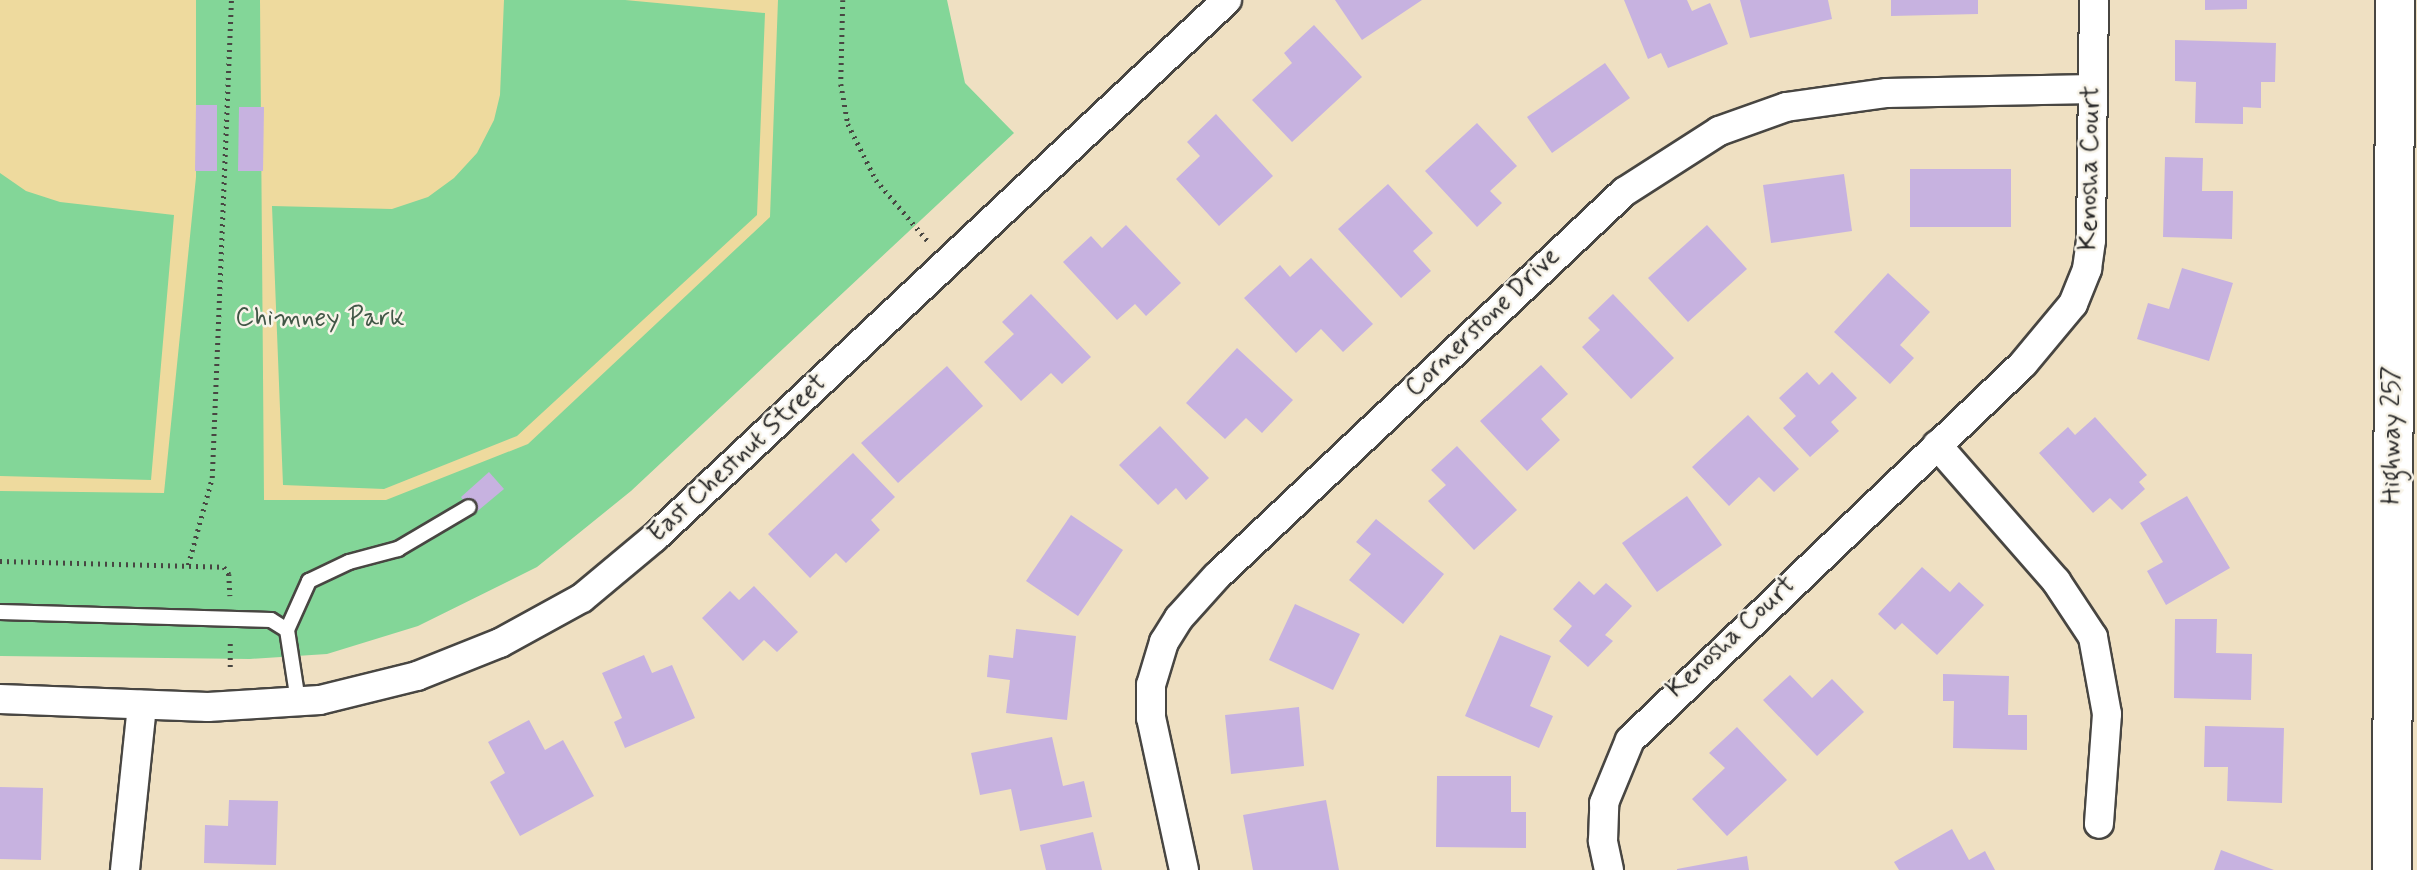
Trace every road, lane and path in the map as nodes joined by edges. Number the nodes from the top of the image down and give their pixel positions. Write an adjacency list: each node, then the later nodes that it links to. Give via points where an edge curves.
1 (230, 0): 11 (path, via 212,478)
2 (843, 0): 7 (path, via 842,95 859,150 894,204)
3 (1227, 0): 7 (street, East Chestnut Street)
4 (2094, 0): 6 (street, Kenosha Court)
5 (2395, 0): 23 (main road, Highway 257)
6 (2093, 89): 8 (street, Kenosha Court, via 2091,240 2087,269 2073,304 2023,364); 21 (street, Cornerstone Drive, via 1887,93 1786,107 1719,131 1624,192 1217,576 1179,618 1164,642 1151,685 1151,718)
7 (948, 262): 17 (street, East Chestnut Street, via 653,538 582,598 500,643 416,676 368,690)
8 (1937, 445): 19 (street, via 2056,581 2093,637 2107,713); 22 (street, Kenosha Court, via 1630,740 1604,803 1603,841)
9 (469, 507): 14 (lane, via 398,549 349,562 309,581)
10 (0, 561): 11 (path)
11 (188, 565): 13 (path, via 228,570)
12 (0, 612): 13 (lane)
13 (230, 619): 14 (lane, via 271,620); 15 (path)
14 (287, 630): 17 (lane)
15 (230, 667)
16 (0, 699): 18 (street, East Chestnut Street)
17 (298, 701): 18 (street, East Chestnut Street)
18 (142, 705): 20 (street)
19 (2099, 824)
20 (125, 870)
21 (1184, 870)
22 (1609, 870)
23 (2392, 870)

